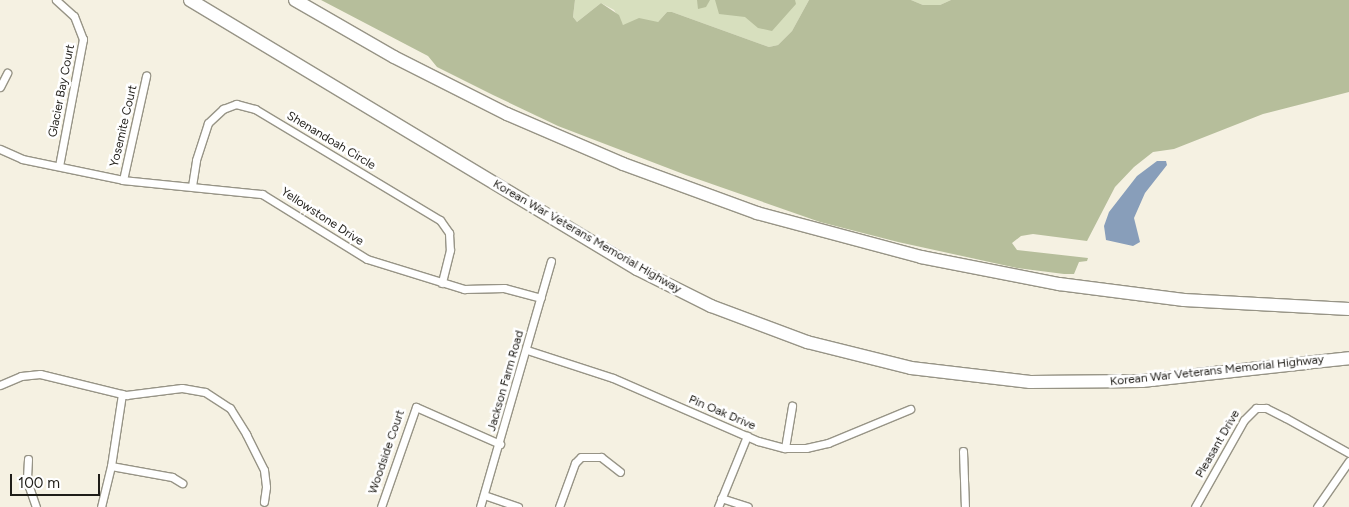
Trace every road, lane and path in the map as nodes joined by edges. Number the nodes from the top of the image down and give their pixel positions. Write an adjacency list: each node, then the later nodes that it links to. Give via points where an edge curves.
1 (56, 0): 8 (street, Glacier Bay Court, via 74,16 83,39)
2 (190, 0): 16 (highway, Korean War Veterans Memorial Highway, via 637,268 746,321 824,347 939,373 1074,383 1142,381)
3 (296, 0): 14 (highway, via 394,57 507,114 623,164 749,211 921,257 1059,284 1184,300)
4 (7, 73): 6 (street)
5 (146, 76): 9 (street, Yosemite Court)
6 (0, 87)
7 (0, 148): 8 (street, Yellowstone Drive, via 22,159)
8 (59, 166): 9 (street, Yellowstone Drive)
9 (123, 180): 10 (street, Yellowstone Drive)
10 (192, 186): 12 (street, Yellowstone Drive, via 262,194 367,259); 12 (street, Shenandoah Circle, via 196,160 208,123 223,109 236,104 246,106 440,220 449,233 450,250)
11 (551, 261): 13 (street, Jackson Farm Road)
12 (442, 283): 13 (street, Yellowstone Drive, via 464,290 484,287 525,291)
13 (541, 298): 15 (street, Jackson Farm Road)
14 (1349, 309)
15 (527, 350): 21 (street, Pin Oak Drive, via 613,378); 22 (street, Jackson Farm Road)
16 (1349, 358)
17 (0, 385): 18 (street, via 21,376 40,374)
18 (122, 394): 28 (street); 33 (street, via 192,389 222,401 236,416 260,460 266,481)
19 (792, 406): 23 (street)
20 (910, 409): 23 (street, Pin Oak Drive, via 823,445)
21 (747, 436): 23 (street, Pin Oak Drive); 32 (street)
22 (500, 444): 31 (street, Jackson Farm Road); 36 (street, Woodside Court, via 418,406 412,411)
23 (785, 448)
24 (963, 451): 42 (street)
25 (1349, 453): 43 (street, Pleasant Drive, via 1266,408 1256,408 1244,420)
26 (28, 459): 34 (street, via 27,481)
27 (1349, 461): 44 (street)
28 (112, 466): 30 (street, via 172,477); 35 (street)
29 (620, 472): 39 (street, via 601,456 581,457 574,463)
30 (182, 483)
31 (484, 495): 37 (street, Jackson Farm Road); 38 (street)
32 (721, 498): 40 (street); 41 (street)
33 (264, 502)
34 (36, 507)
35 (101, 507)
36 (381, 507)
37 (480, 507)
38 (518, 507)
39 (559, 507)
40 (718, 507)
41 (748, 507)
42 (965, 507)
43 (1196, 507)
44 (1317, 507)

